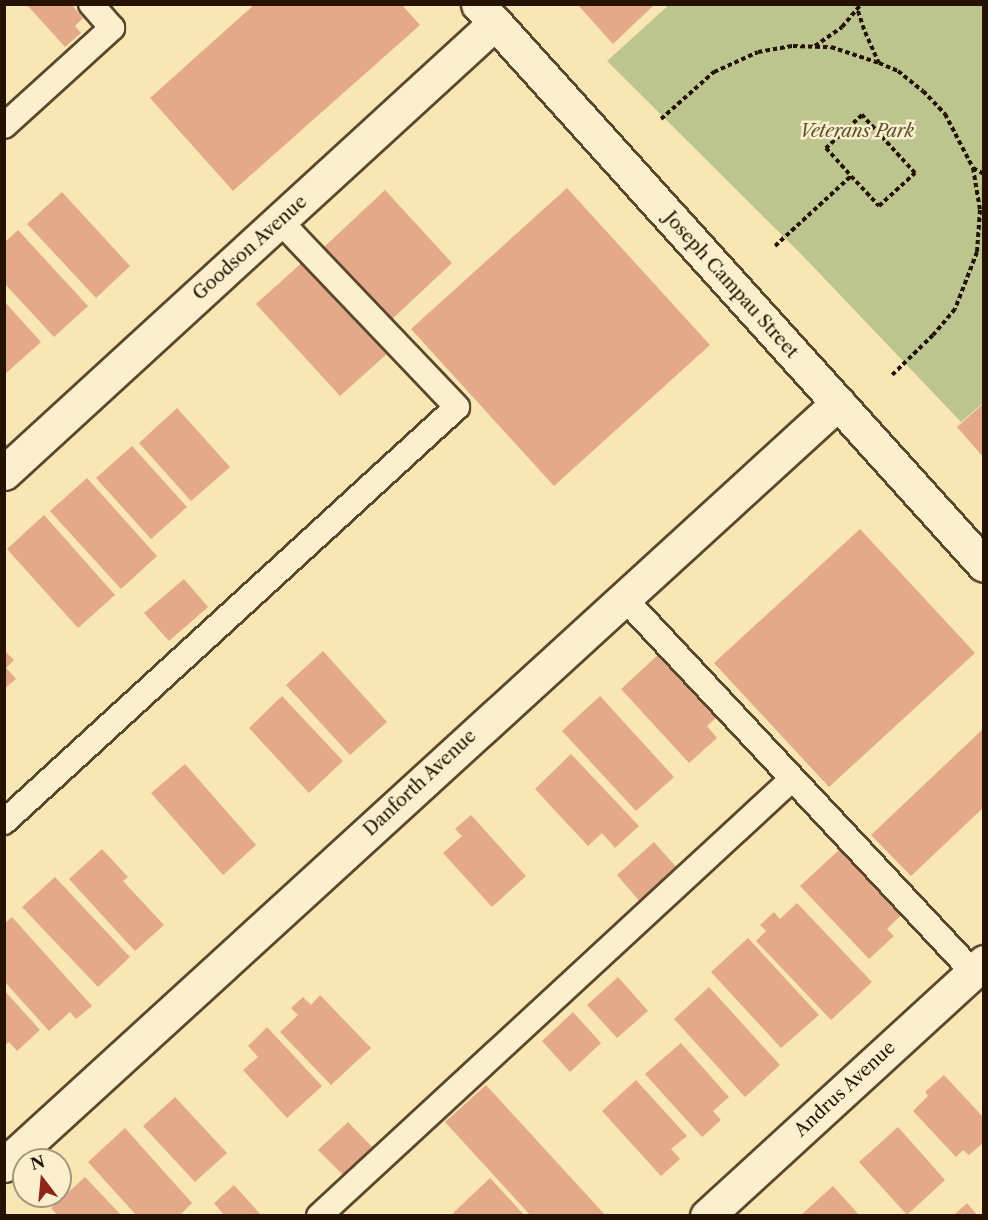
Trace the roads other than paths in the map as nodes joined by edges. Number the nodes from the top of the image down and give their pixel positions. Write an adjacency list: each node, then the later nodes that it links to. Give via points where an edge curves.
1 (91, 4): 3 (lane, via 112,28)
2 (487, 14): 4 (street, Goodson Avenue); 5 (street, Joseph Campau Street)
3 (4, 126)
4 (280, 221): 6 (street, Goodson Avenue); 10 (lane, via 457,407)
5 (838, 403): 7 (street, Joseph Campau Street); 8 (street, Danforth Avenue)
6 (4, 473)
7 (984, 565)
8 (623, 597): 9 (lane); 12 (street, Danforth Avenue)
9 (792, 779): 11 (lane); 13 (lane)
10 (4, 822)
11 (978, 967): 14 (street, Andrus Avenue)
12 (4, 1165)
13 (320, 1215)
14 (707, 1215)

